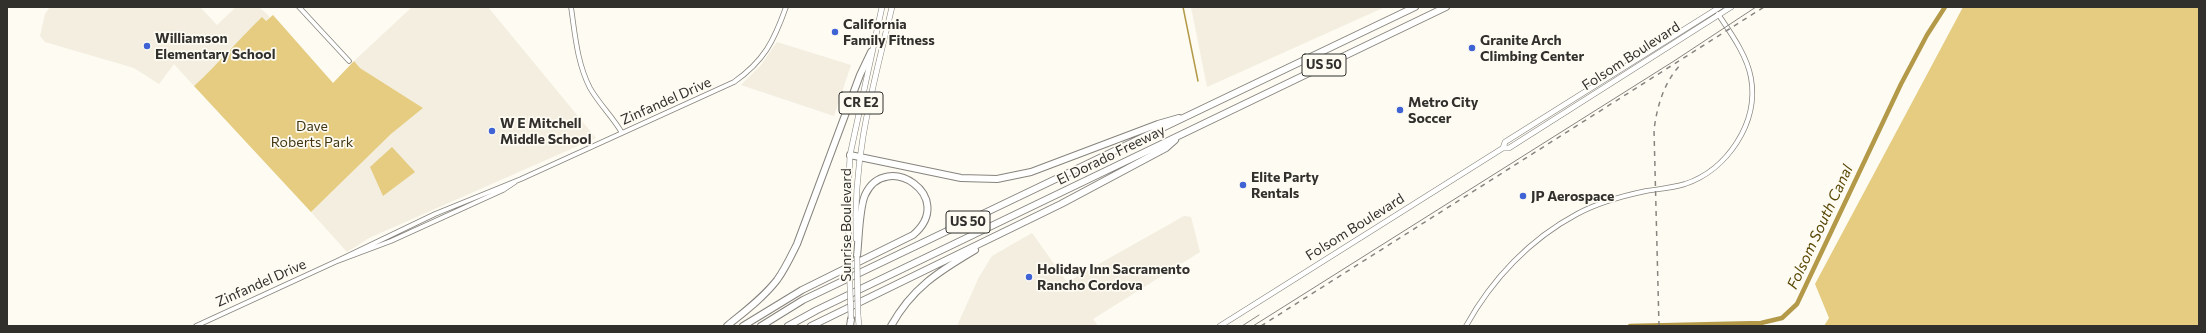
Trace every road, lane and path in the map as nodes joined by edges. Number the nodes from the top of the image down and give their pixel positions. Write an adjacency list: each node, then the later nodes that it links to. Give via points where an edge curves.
1 (299, 7): 12 (street)
2 (571, 7): 14 (street, via 584,75 595,96)
3 (786, 7): 14 (street, Zinfandel Drive, via 770,48 744,75 716,91)
4 (882, 7): 11 (main road, Sunrise Boulevard / CR E2)
5 (892, 7): 17 (main road, Sunrise Boulevard / CR E2, via 868,106)
6 (1415, 7): 13 (highway, US 50)
7 (1446, 7): 15 (highway, El Dorado Freeway / US 50)
8 (1720, 7): 10 (main road, Folsom Boulevard)
9 (1731, 7): 10 (main road, Folsom Boulevard)
10 (1717, 13): 32 (main road, Folsom Boulevard, via 1505,142 1503,148); 33 (street, via 1746,61 1751,78 1752,95 1748,117 1733,147 1709,172 1694,180 1673,188 1613,199 1557,225 1530,245 1507,268)
11 (871, 52): 16 (main road, Sunrise Boulevard / CR E2); 24 (highway, via 797,244 784,269 755,303)
12 (349, 61)
13 (1178, 120): 17 (highway, via 1158,124 1031,172 997,179 961,178); 26 (highway, El Dorado Freeway / US 50, via 810,297)
14 (622, 133): 18 (street, Zinfandel Drive)
15 (1180, 136): 19 (highway, via 1166,148); 27 (highway, El Dorado Freeway / US 50, via 816,310)
16 (850, 155): 17 (highway); 22 (main road, Sunrise Boulevard / CR E2, bridge, via 848,200)
17 (859, 156): 20 (main road, Sunrise Boulevard / CR E2, via 855,200)
18 (520, 179): 21 (street, Zinfandel Drive, via 442,210); 21 (street, Zinfandel Drive, via 503,190 391,241)
19 (1013, 228): 28 (highway); 31 (highway, via 941,270 918,287)
20 (856, 256): 25 (highway, via 862,206 871,186 894,176 914,182 923,192 928,209 925,222 914,235 802,290); 30 (main road, Sunrise Boulevard / CR E2, bridge)
21 (335, 262): 23 (street, Zinfandel Drive)
22 (851, 319): 29 (highway)
23 (196, 326)
24 (727, 326)
25 (743, 326)
26 (761, 326)
27 (788, 326)
28 (811, 326)
29 (851, 326)
30 (859, 326)
31 (891, 326)
32 (1220, 326)
33 (1466, 326)

